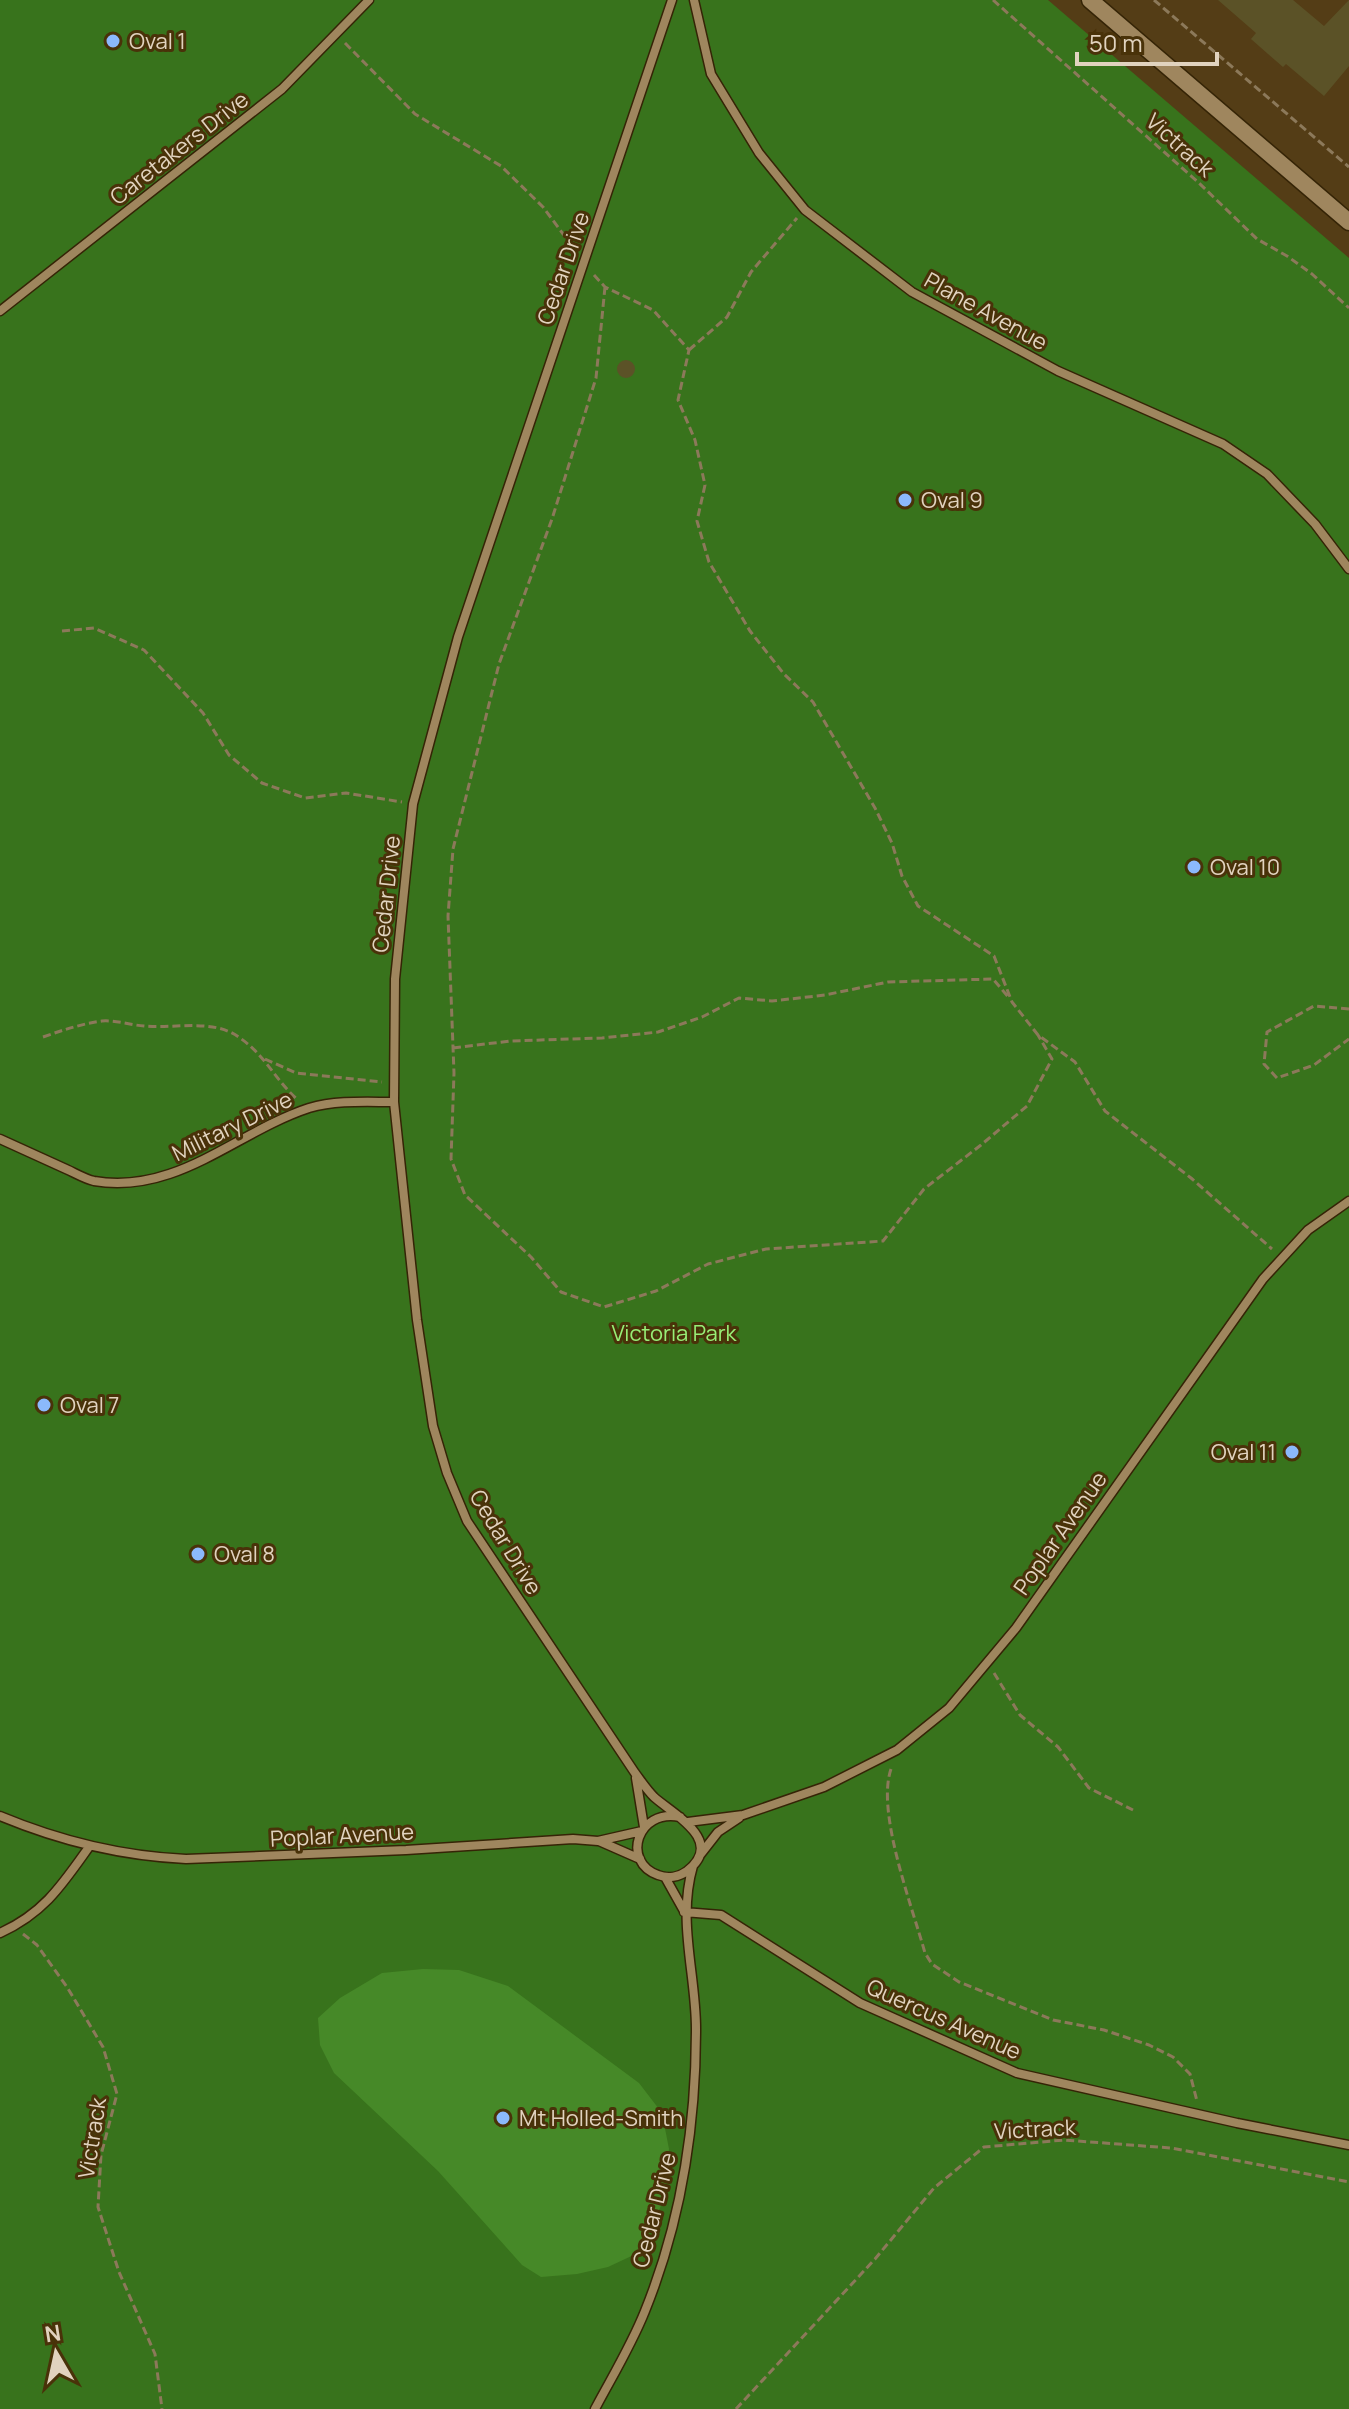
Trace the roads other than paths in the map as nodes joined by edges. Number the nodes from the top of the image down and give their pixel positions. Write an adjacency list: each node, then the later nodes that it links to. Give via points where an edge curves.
1 (369, 0): 6 (street, Caretakers Drive, via 282,89)
2 (672, 0): 8 (street, Cedar Drive, via 458,637 413,804 395,979)
3 (694, 0): 7 (street, Plane Avenue, via 711,74 759,153 805,210 912,292 1058,371 1223,444 1267,474)
4 (1090, 0): 5 (main road)
5 (1349, 222)
6 (0, 311)
7 (1349, 569)
8 (394, 1102): 9 (street, Military Drive, via 332,1102 308,1109 170,1176 126,1183 91,1181); 11 (street, Cedar Drive, via 417,1320 433,1426 447,1473 467,1521)
9 (0, 1139)
10 (1349, 1201): 12 (street, Poplar Avenue, via 1314,1224 1247,1300 988,1664 949,1708 897,1750 824,1787)
11 (635, 1773): 14 (street, Cedar Drive, via 652,1795); 15 (street, Cedar Drive)
12 (743, 1815): 14 (street, Poplar Avenue); 19 (street, Poplar Avenue, via 718,1832)
13 (0, 1816): 17 (street, Poplar Avenue)
14 (684, 1820): 15 (street, via 661,1816); 19 (street, via 698,1835)
15 (643, 1829): 16 (street, Poplar Avenue); 18 (street)
16 (598, 1841): 17 (street, Poplar Avenue, via 246,1858 156,1857); 18 (street, Poplar Avenue)
17 (89, 1847): 22 (street, via 43,1907)
18 (640, 1859): 20 (street)
19 (695, 1862): 20 (street, via 676,1877); 21 (street, Cedar Drive)
20 (665, 1877): 21 (street, Cedar Drive)
21 (684, 1912): 23 (street, Quercus Avenue, via 721,1915 860,2003 1017,2073); 24 (street, Cedar Drive, via 696,2026 686,2164 645,2312)
22 (0, 1933)
23 (1349, 2145)
24 (595, 2409)

